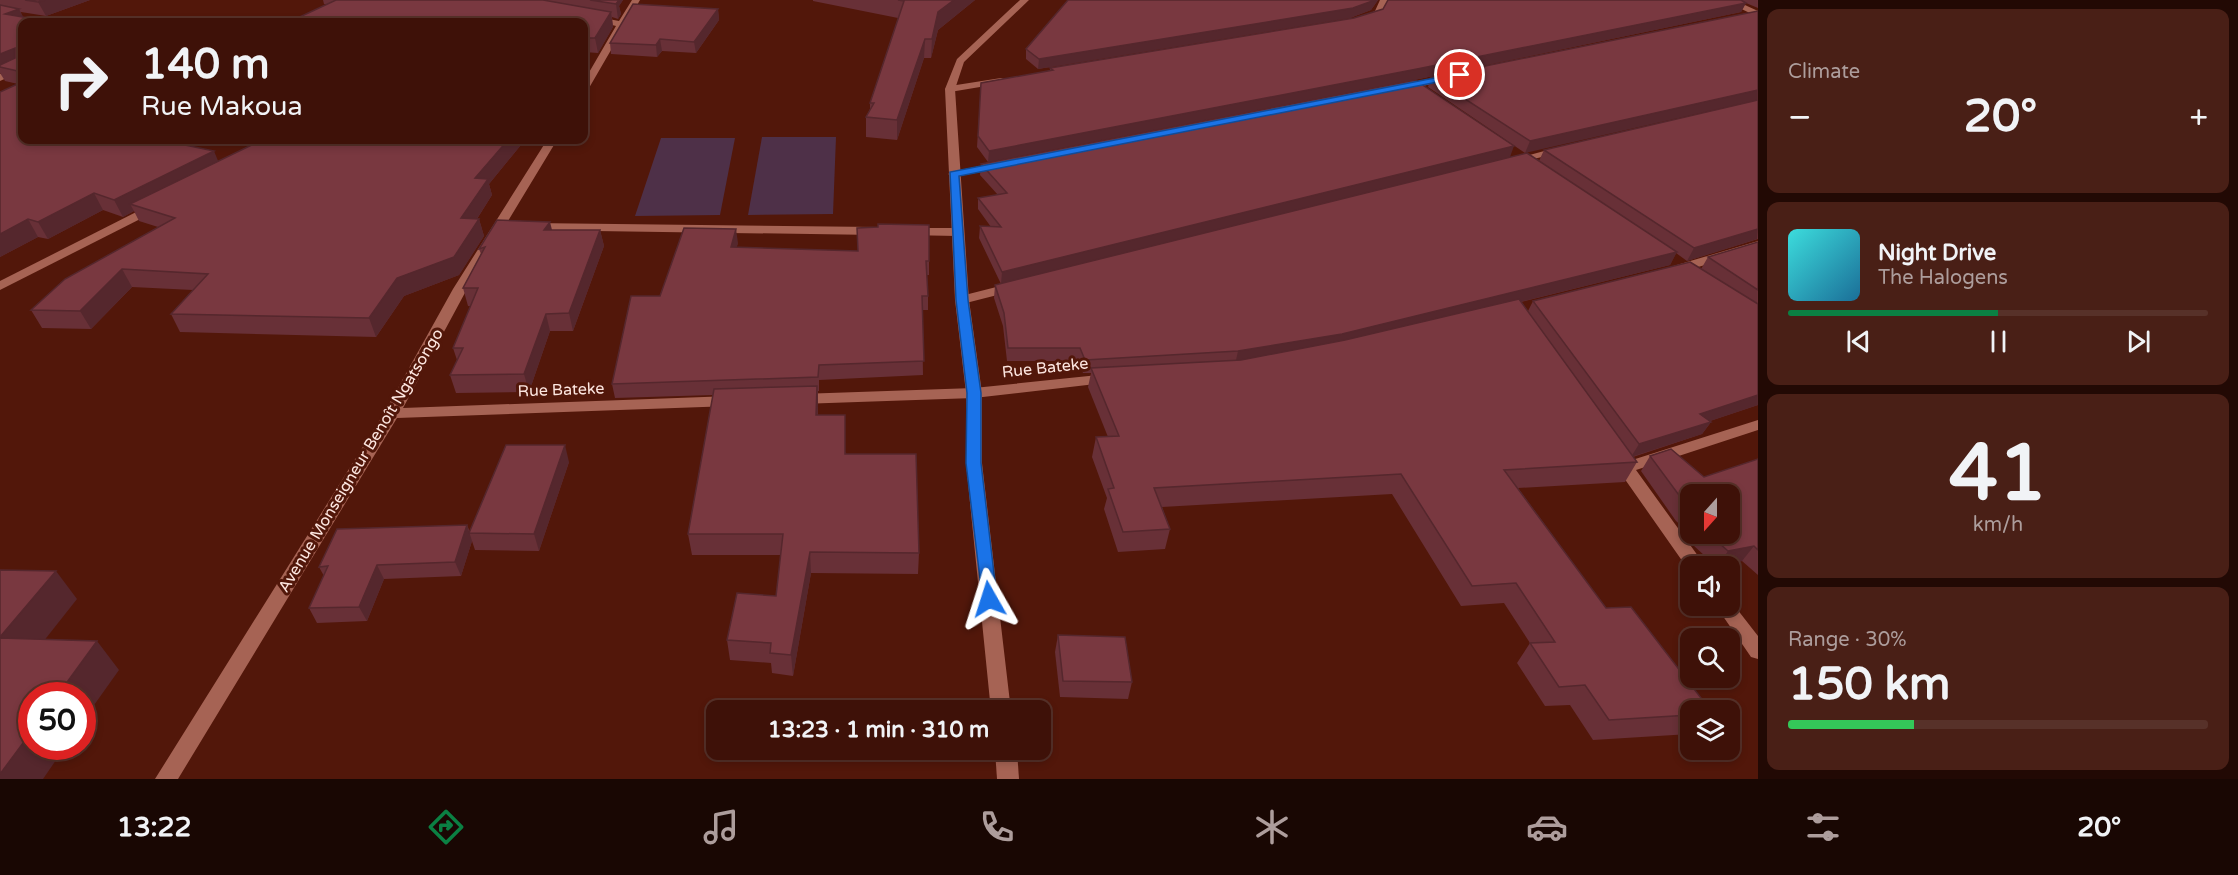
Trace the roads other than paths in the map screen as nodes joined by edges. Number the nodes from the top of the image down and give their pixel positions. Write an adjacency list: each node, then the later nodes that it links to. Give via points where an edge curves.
1 (636, 0): 9 (street)
2 (1025, 0): 16 (street, via 960,61)
3 (1384, 0): 8 (street, via 1374,17)
4 (1727, 0): 5 (street)
5 (1758, 13): 7 (street)
6 (588, 18): 9 (street)
7 (1734, 18)
8 (1351, 23)
9 (623, 24): 14 (street)
10 (18, 70): 12 (street)
11 (1460, 75): 15 (street)
12 (0, 78)
13 (1009, 80): 16 (street)
14 (588, 81)
15 (1414, 85): 17 (street); 18 (street)
16 (950, 89): 25 (street)
17 (1391, 89)
18 (1434, 98)
19 (550, 144): 27 (street, Avenue Monseigneur Benoît Ngatsongo)
20 (1567, 148): 21 (street)
21 (1518, 156): 23 (street); 24 (street)
22 (1012, 163): 25 (street)
23 (1500, 165)
24 (1542, 172)
25 (954, 174): 28 (street)
26 (171, 199): 34 (street)
27 (510, 226): 28 (street); 40 (street, Avenue Monseigneur Benoît Ngatsongo)
28 (957, 232): 35 (street)
29 (1758, 245): 31 (street)
30 (1667, 255): 31 (street)
31 (1691, 271): 32 (street)
32 (1664, 273)
33 (1030, 283): 35 (street)
34 (0, 286)
35 (962, 300): 37 (street)
36 (1118, 378): 37 (street, Rue Bateke)
37 (974, 393): 38 (street, Rue Bateke); 47 (street, via 974,463)
38 (784, 399)
39 (748, 401): 40 (street, Rue Bateke)
40 (392, 413): 49 (street, Avenue Monseigneur Benoît Ngatsongo)
41 (1758, 425): 43 (street)
42 (1606, 440): 43 (street)
43 (1625, 468): 44 (street)
44 (1689, 556)
45 (1732, 616): 46 (street)
46 (1758, 651)
47 (1000, 700)
48 (1007, 760): 50 (street)
49 (166, 779)
50 (1008, 779)

